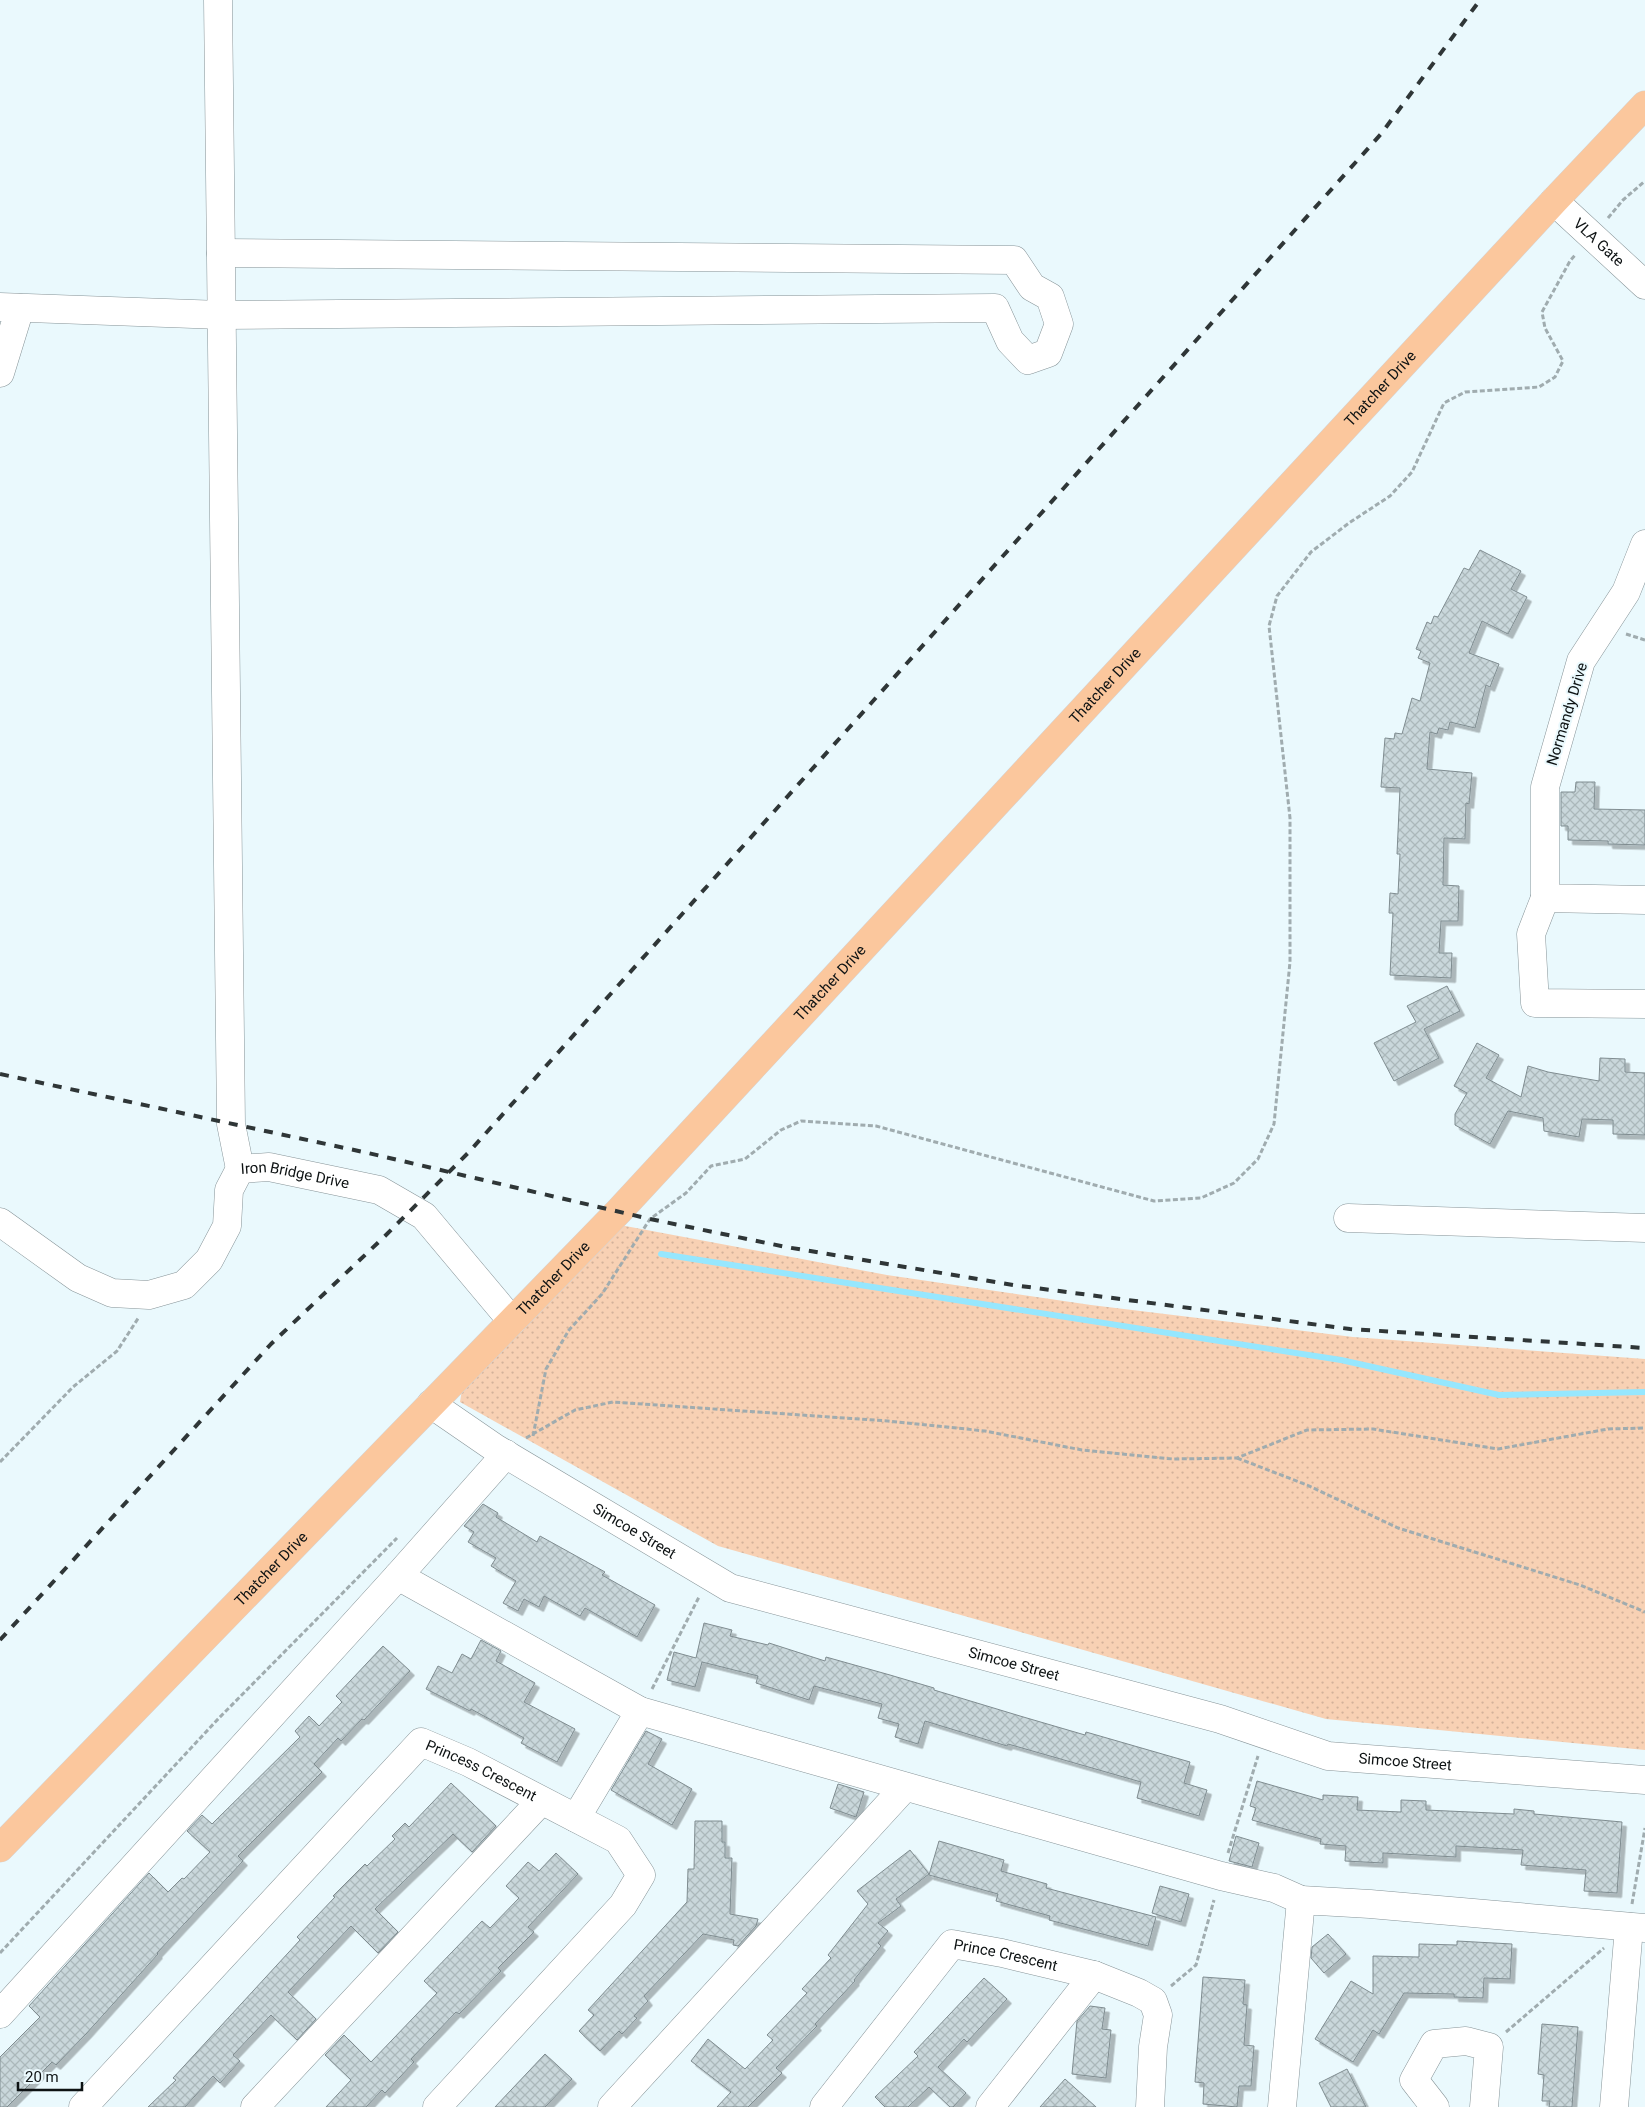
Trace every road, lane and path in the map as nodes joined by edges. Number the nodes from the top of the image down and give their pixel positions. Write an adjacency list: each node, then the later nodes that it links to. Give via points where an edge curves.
1 (218, 0): 6 (street)
2 (1645, 106): 4 (main road, Thatcher Drive)
3 (1645, 181): 5 (path, via 1623,200)
4 (1554, 201): 5 (street, VLA Gate); 20 (main road, Thatcher Drive, via 626,1203)
5 (1592, 236): 7 (street, VLA Gate); 23 (path, via 1570,261 1542,312 1545,328 1563,361 1555,377 1539,387 1465,392 1444,403 1412,472 1390,496 1311,552 1277,596 1269,626 1290,818 1290,962 1274,1124 1258,1159 1234,1183 1201,1198 1154,1201 876,1126 801,1121 781,1130 745,1159 711,1166 686,1193 650,1219 602,1294 569,1330 546,1370)
6 (221, 253): 9 (street); 9 (street, via 1014,260 1032,287 1050,297 1059,324 1048,353 1028,360 1010,341 994,308)
7 (1645, 285)
8 (10, 307): 9 (street); 10 (street)
9 (221, 314): 15 (street, via 231,1124)
10 (0, 373)
11 (1645, 544): 12 (street, Normandy Drive, via 1626,592 1582,661 1545,787)
12 (1545, 898): 13 (street); 14 (street, Normandy Drive, via 1531,934 1535,1003)
13 (1645, 900)
14 (1645, 1004)
15 (240, 1169): 19 (street, Iron Bridge Drive, via 229,1190 227,1226 209,1260 184,1285 149,1296); 20 (street, Iron Bridge Drive, via 269,1167 379,1190 424,1216)
16 (1348, 1218): 18 (street)
17 (0, 1222): 19 (street, Iron Bridge Drive, via 78,1278 112,1293)
18 (1645, 1228)
19 (142, 1295): 26 (path, via 138,1319 117,1351 73,1387)
20 (512, 1321): 21 (main road, Thatcher Drive)
21 (431, 1404): 24 (street, Simcoe Street); 37 (main road, Thatcher Drive)
22 (1645, 1428): 25 (path, via 1608,1429 1498,1449 1373,1429 1307,1430)
23 (533, 1436): 24 (path); 25 (path, via 576,1410 613,1402 888,1421 975,1430 1082,1450 1173,1459)
24 (500, 1451): 28 (street); 29 (street, Simcoe Street)
25 (1237, 1458): 30 (path, via 1308,1485 1398,1528 1580,1585)
26 (0, 1462)
27 (401, 1534): 40 (path, via 219,1718)
28 (398, 1576): 31 (street); 42 (street)
29 (710, 1576): 31 (path); 32 (street, Simcoe Street, via 730,1588 1220,1719 1328,1756)
30 (1645, 1612)
31 (640, 1710): 33 (street); 35 (street)
32 (1645, 1780)
33 (905, 1787): 38 (street, via 1274,1888); 47 (street)
34 (541, 1801): 35 (street, Princess Crescent); 44 (street, Princess Crescent, via 468,1762 422,1742); 45 (street)
35 (576, 1818): 46 (street, Princess Crescent, via 618,1840 640,1875 623,1905)
36 (1645, 1828): 39 (path)
37 (0, 1848)
38 (1301, 1900): 39 (street); 51 (street)
39 (1637, 1927): 43 (path); 54 (street)
40 (0, 1953)
41 (1094, 1976): 48 (street, Prince Crescent, via 952,1944); 49 (street); 50 (street, Prince Crescent, via 1153,2001 1158,2015)
42 (0, 2014)
43 (1488, 2047): 52 (street, via 1466,2041 1434,2044 1414,2080); 53 (street)
44 (83, 2107)
45 (255, 2107)
46 (437, 2107)
47 (612, 2107)
48 (824, 2107)
49 (990, 2107)
50 (1150, 2107)
51 (1282, 2107)
52 (1435, 2107)
53 (1484, 2107)
54 (1614, 2107)

